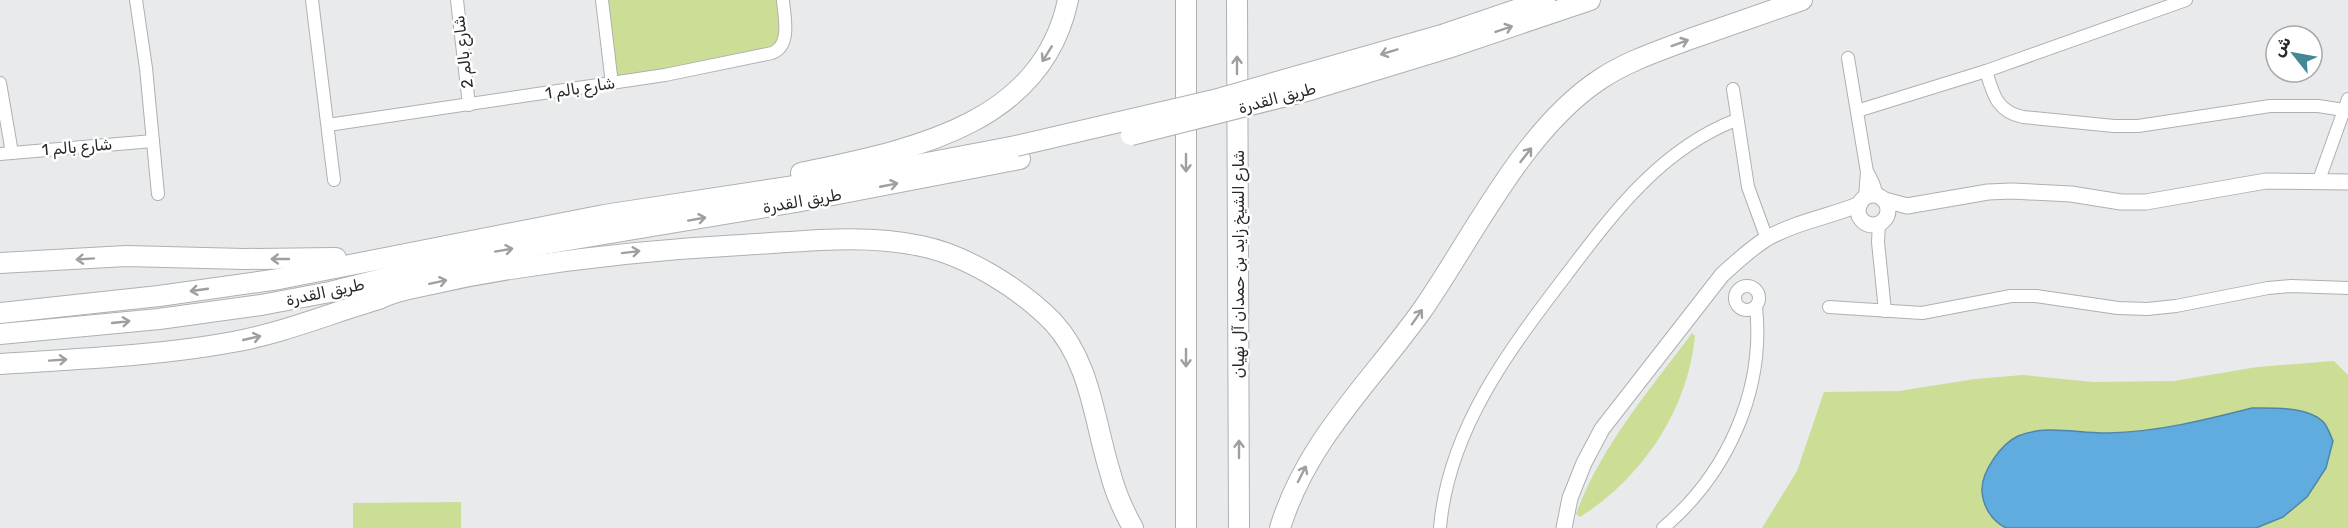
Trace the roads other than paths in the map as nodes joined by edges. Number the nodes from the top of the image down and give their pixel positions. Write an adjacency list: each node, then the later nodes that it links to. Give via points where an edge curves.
1 (136, 0): 24 (street)
2 (312, 0): 23 (street)
3 (457, 0): 20 (street, شارع بالم 2)
4 (602, 0): 17 (street)
5 (783, 0): 17 (street, شارع بالم 1, via 785,35 777,51)
6 (1068, 0): 31 (main road, one-way to 31, via 1059,31 1037,69 1017,90 968,123 910,148 745,186)
7 (1186, 0): 46 (main road, one-way to 46)
8 (1237, 0): 47 (main road, شارع الشيخ زايد بن حمدان آل نهيان, one-way to 8)
9 (1545, 0): 13 (main road, طريق القدرة)
10 (1590, 0): 13 (main road, طريق القدرة, one-way to 10)
11 (1802, 0): 48 (main road, one-way to 11, via 1300,478 1329,429 1408,329 1494,198 1562,111 1592,85 1626,64)
12 (2186, 0): 15 (street)
13 (1446, 41): 25 (main road, طريق القدرة, bridge)
14 (1848, 58): 21 (street)
15 (1986, 71): 19 (street, via 1997,103 2013,115 2114,126 2139,126 2270,106); 21 (street)
16 (0, 83): 26 (street)
17 (612, 84): 20 (street, شارع بالم 1)
18 (1733, 89): 22 (street)
19 (2346, 104): 28 (street)
20 (470, 105): 23 (street, شارع بالم 1)
21 (1857, 111): 32 (street, via 1867,172 1874,183)
22 (1736, 120): 33 (street, via 1748,187); 49 (street, via 1686,145 1636,188 1525,328 1468,424 1446,488)
23 (328, 125): 27 (street)
24 (153, 141): 26 (street, شارع بالم 1); 30 (street)
25 (1018, 152): 31 (main road, طريق القدرة); 42 (main road, طريق القدرة, one-way to 25, via 296,299 478,255 807,200)
26 (6, 153)
27 (334, 180)
28 (2319, 180): 29 (street); 32 (street, via 2248,183 2146,202 2012,191)
29 (2348, 182)
30 (158, 194)
31 (699, 201): 34 (main road, طريق القدرة)
32 (1872, 210): 33 (street, via 1800,224); 40 (street)
33 (1767, 239): 50 (street, via 1722,275 1602,429 1570,498)
34 (381, 258): 35 (main road, طريق القدرة, one-way to 35, via 244,260 151,256); 41 (main road, طريق القدرة, one-way to 41, via 268,281)
35 (0, 263)
36 (2348, 288): 40 (street, via 2268,288 2147,309 2019,296 1922,312)
37 (392, 292): 42 (main road, via 289,313 200,322); 44 (main road, طريق القدرة, one-way to 37, via 111,357 235,342); 45 (main road, طريق القدرة, one-way to 45, via 473,274 566,260 792,240 875,240 922,246 957,256 1017,293 1060,331 1085,377 1109,471)
38 (1756, 307): 51 (street, via 1755,372 1743,414 1707,479)
39 (1829, 307): 40 (street)
40 (1885, 311)
41 (0, 313)
42 (159, 319): 43 (main road, طريق القدرة, one-way to 42)
43 (0, 334)
44 (0, 364)
45 (1133, 528)
46 (1186, 528)
47 (1239, 528)
48 (1280, 528)
49 (1440, 528)
50 (1564, 528)
51 (1663, 528)

